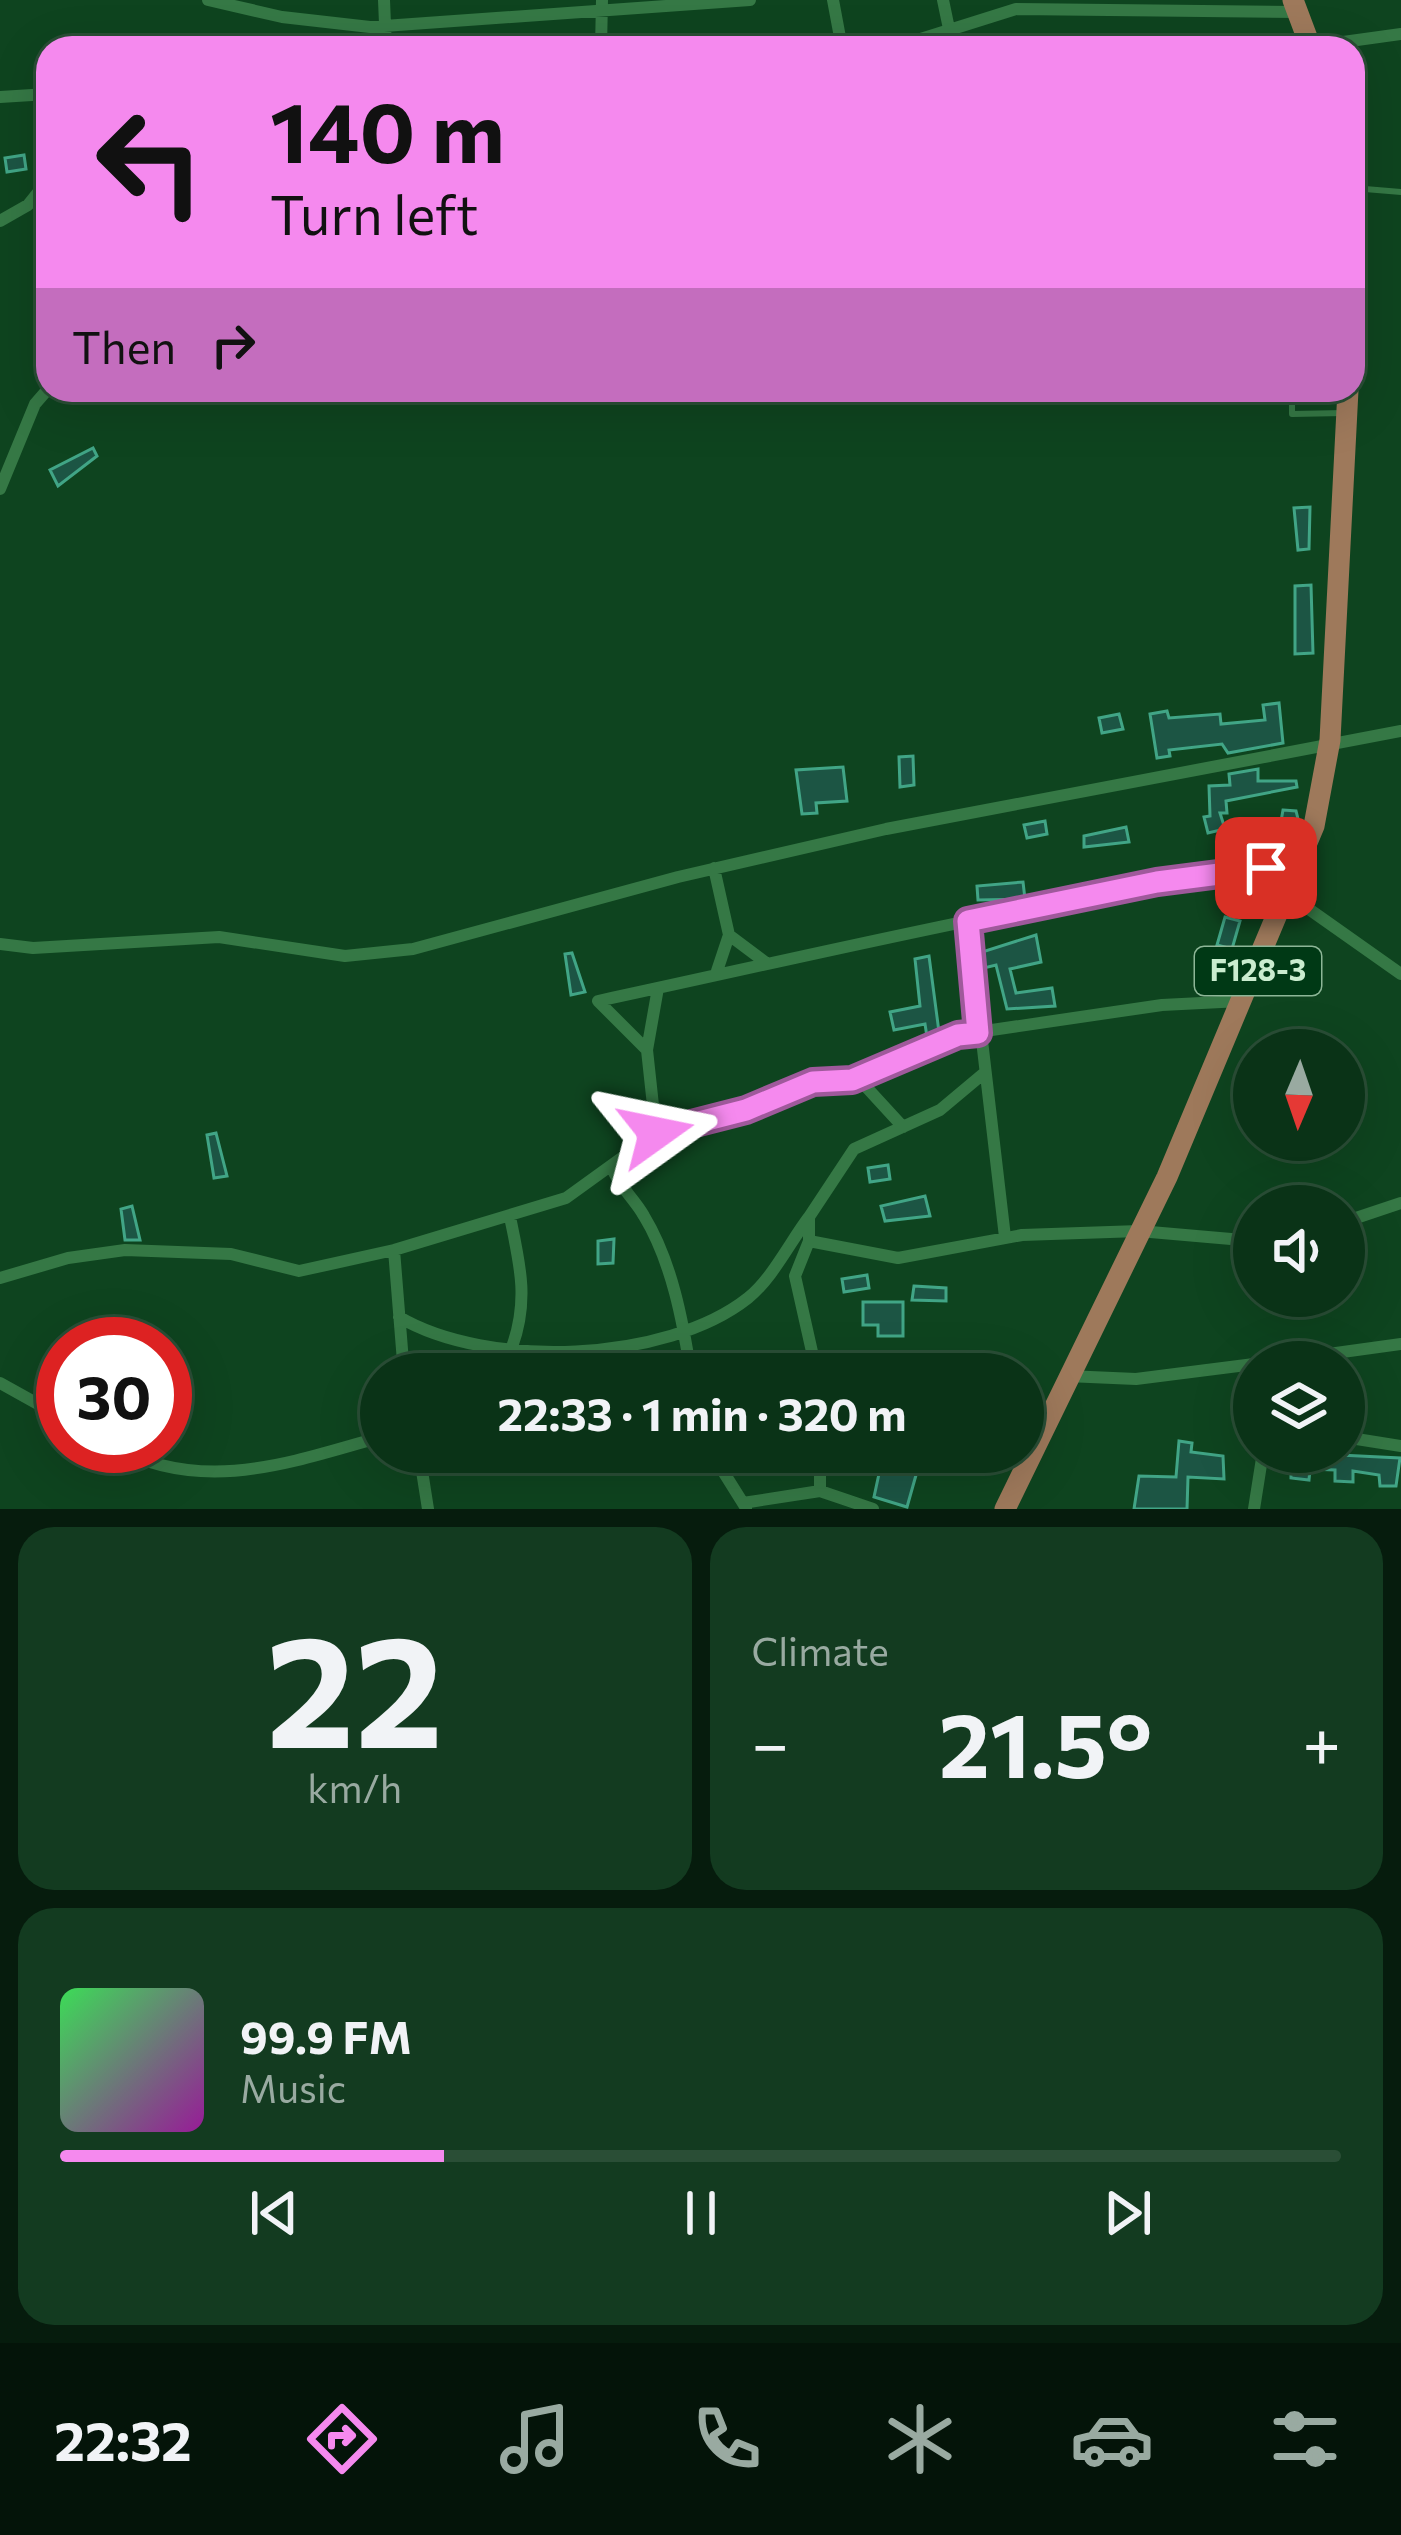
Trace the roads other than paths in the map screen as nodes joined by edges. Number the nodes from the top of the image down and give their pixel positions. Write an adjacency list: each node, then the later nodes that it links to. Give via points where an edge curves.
1 (208, 0): 8 (street, via 282,17)
2 (384, 0): 8 (street)
3 (750, 0): 6 (street)
4 (833, 0): 13 (street)
5 (943, 0): 9 (street)
6 (602, 5): 8 (street); 12 (street)
7 (1296, 6): 9 (street, via 1016,9); 16 (main road)
8 (386, 26): 11 (street)
9 (948, 26): 14 (street); 15 (street)
10 (1401, 34): 17 (street)
11 (386, 36)
12 (601, 36)
13 (840, 36)
14 (923, 36)
15 (950, 36)
16 (1305, 36)
17 (1365, 39)
18 (36, 95): 19 (street)
19 (0, 97)
20 (1365, 189): 21 (lane)
21 (1401, 192)
22 (36, 196): 23 (street)
23 (0, 220)
24 (37, 402): 28 (street)
25 (1292, 402): 26 (lane, via 1292,415)
26 (1344, 402)
27 (1348, 402): 30 (main road, F128-3)
28 (0, 489)
29 (1401, 730): 30 (street)
30 (1330, 740): 31 (main road, F128-3); 32 (street)
31 (1303, 863): 33 (main road, F128-3); 34 (street, via 1157,882)
32 (714, 868): 35 (street); 36 (street, via 413,949 346,956 219,937)
33 (1289, 895): 39 (street); 41 (main road, F128-3)
34 (968, 921): 37 (street); 42 (street)
35 (729, 935): 37 (street); 38 (street)
36 (0, 944)
37 (765, 962): 38 (street)
38 (717, 971): 40 (street)
39 (1401, 974)
40 (658, 988): 43 (street); 43 (street, via 598,1001)
41 (1244, 1001): 42 (street); 53 (main road, F128-3)
42 (978, 1033): 44 (street); 45 (street)
43 (647, 1050): 47 (street)
44 (982, 1074): 46 (street, via 940,1110); 54 (street)
45 (858, 1078): 46 (street); 47 (street, via 813,1082)
46 (903, 1127): 51 (street, via 854,1149)
47 (656, 1133): 48 (street)
48 (613, 1168): 52 (street, via 566,1198); 60 (street, via 643,1214)
49 (1401, 1203): 50 (street)
50 (1365, 1215)
51 (809, 1216): 56 (street); 60 (street, via 752,1295)
52 (509, 1217): 57 (street); 62 (street, via 525,1289)
53 (1139, 1231): 54 (street); 55 (street); 68 (main road, F128-3)
54 (1005, 1237): 56 (street, via 898,1258)
55 (1233, 1239)
56 (809, 1240): 66 (street, via 795,1276)
57 (394, 1250): 58 (street, via 299,1271 231,1253 124,1250); 59 (street)
58 (0, 1278)
59 (399, 1317): 62 (street); 64 (street)
60 (684, 1329): 62 (street, via 583,1353); 65 (street)
61 (1401, 1344): 63 (street)
62 (512, 1347)
63 (1365, 1349)
64 (402, 1353)
65 (688, 1353)
66 (813, 1353)
67 (1233, 1369): 68 (street)
68 (1066, 1376): 83 (main road, F128-3)
69 (0, 1383): 70 (street)
70 (36, 1403)
71 (1365, 1440): 73 (street)
72 (360, 1443): 74 (street, via 290,1464)
73 (1401, 1446)
74 (192, 1472)
75 (422, 1473): 81 (street)
76 (724, 1473): 80 (street)
77 (820, 1473): 79 (street)
78 (1260, 1473): 84 (street)
79 (820, 1491): 80 (street); 82 (street)
80 (745, 1506)
81 (428, 1509)
82 (873, 1509)
83 (1005, 1509)
84 (1254, 1509)

